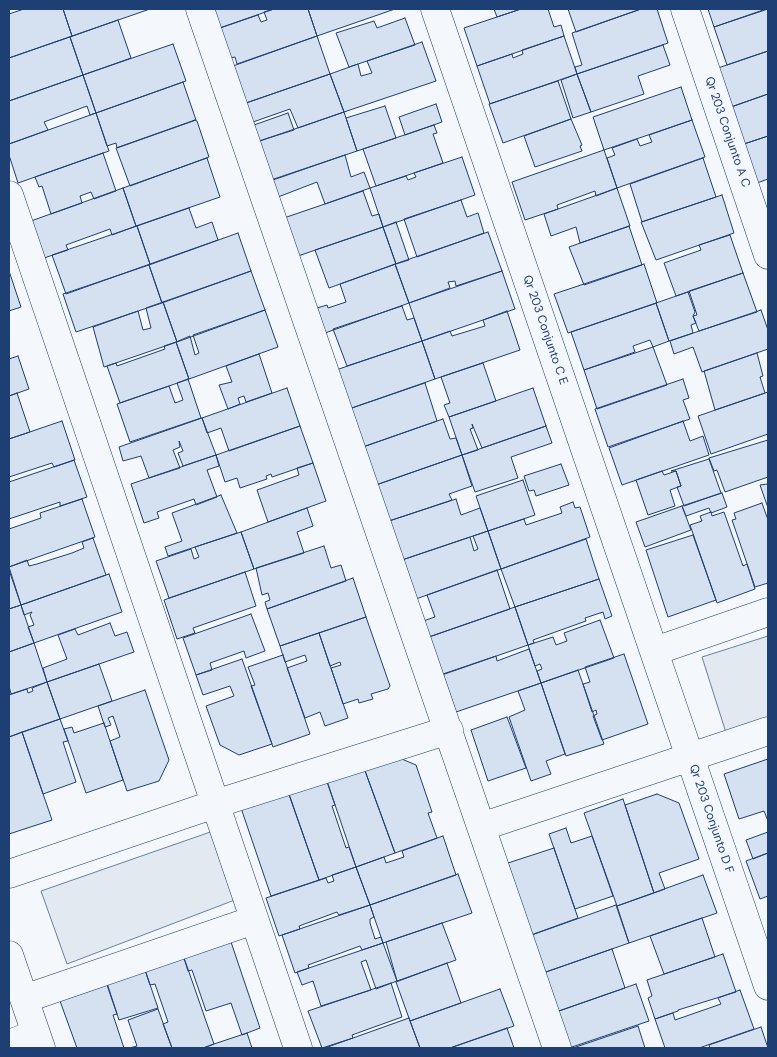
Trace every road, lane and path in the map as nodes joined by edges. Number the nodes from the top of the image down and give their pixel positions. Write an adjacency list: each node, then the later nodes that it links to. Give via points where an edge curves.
1 (200, 9): 8 (street)
2 (435, 9): 7 (street, Qr 203 Conjunto C E)
3 (685, 9): 5 (street, Qr 203 Conjunto A C)
4 (9, 195): 11 (street)
5 (768, 255)
6 (768, 612): 7 (street)
7 (654, 651): 10 (street, Qr 203 Conjunto D F)
8 (449, 730): 11 (street); 12 (street)
9 (768, 731): 10 (street)
10 (690, 757): 12 (street); 16 (street, Qr 203 Conjunto D F)
11 (215, 804): 13 (street); 14 (street)
12 (481, 827): 21 (street)
13 (9, 874)
14 (254, 920): 17 (street); 20 (street)
15 (9, 955): 17 (street)
16 (768, 986)
17 (24, 999): 18 (street)
18 (39, 1041): 19 (street)
19 (9, 1044)
20 (298, 1048)
21 (558, 1048)

